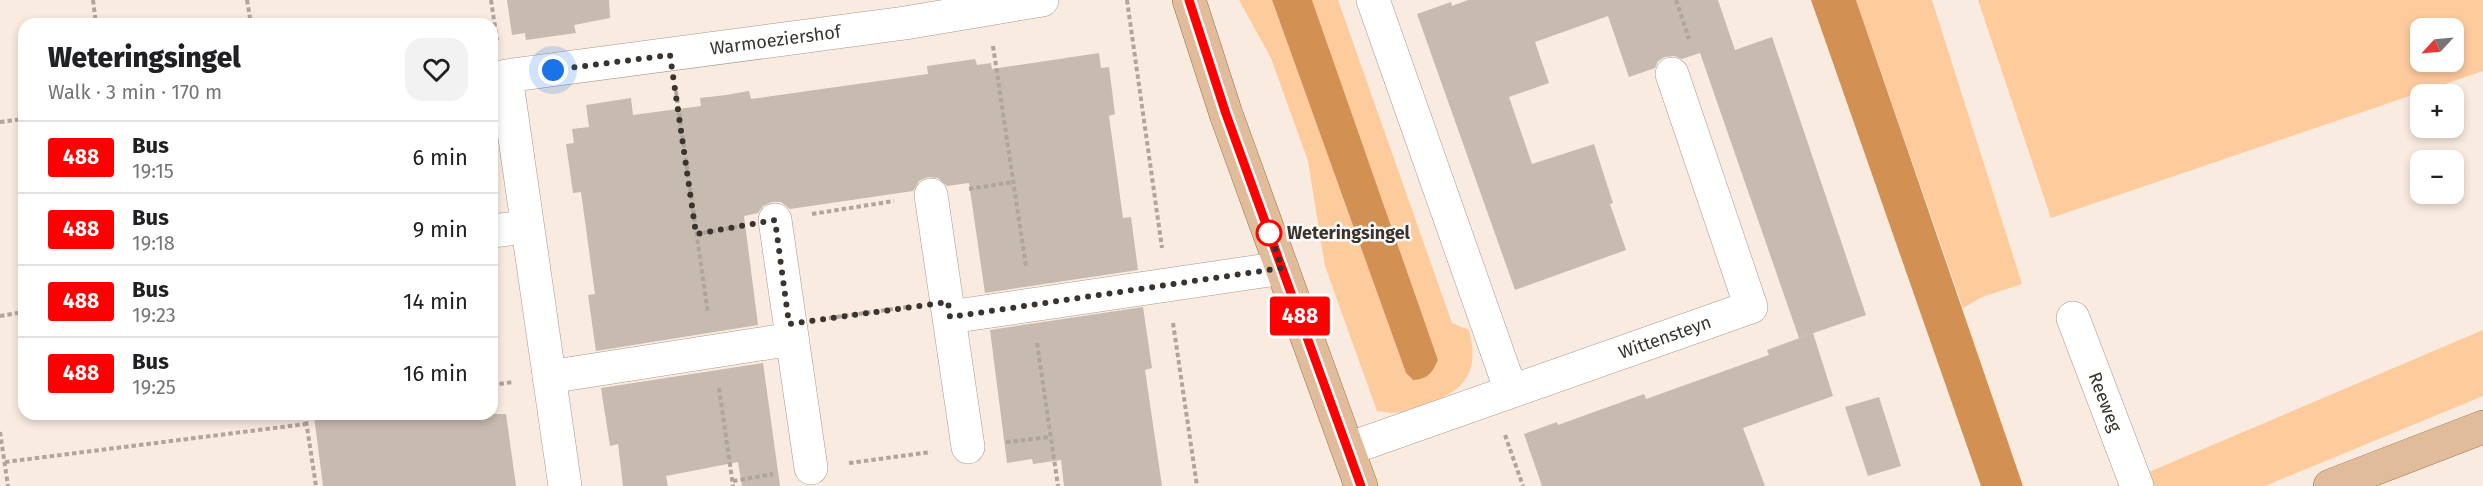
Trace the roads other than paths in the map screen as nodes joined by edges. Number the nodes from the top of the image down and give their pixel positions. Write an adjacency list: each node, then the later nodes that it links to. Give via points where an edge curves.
1 (1042, 0): 5 (street, Warmoeziershof)
2 (1189, 0): 10 (main road)
3 (1373, 0): 15 (street)
4 (1672, 74): 15 (street, Wittensteyn, via 1751,307)
5 (499, 77): 8 (street, Warmoeziershof)
6 (932, 195): 11 (street)
7 (775, 220): 13 (street)
8 (526, 227): 9 (street); 14 (street, Warmoeziershof)
9 (498, 230)
10 (1282, 268): 11 (street, via 1032,305); 18 (main road)
11 (949, 309): 17 (street)
12 (2073, 318): 22 (street, Reeweg)
13 (790, 331): 14 (street, via 713,351); 19 (street)
14 (549, 377): 20 (street, Warmoeziershof)
15 (1501, 394): 18 (street, Wittensteyn)
16 (2483, 427): 23 (main road)
17 (968, 447)
18 (1348, 449): 21 (main road)
19 (812, 468)
20 (565, 486)
21 (1361, 486)
22 (2137, 486)
23 (2330, 486)

